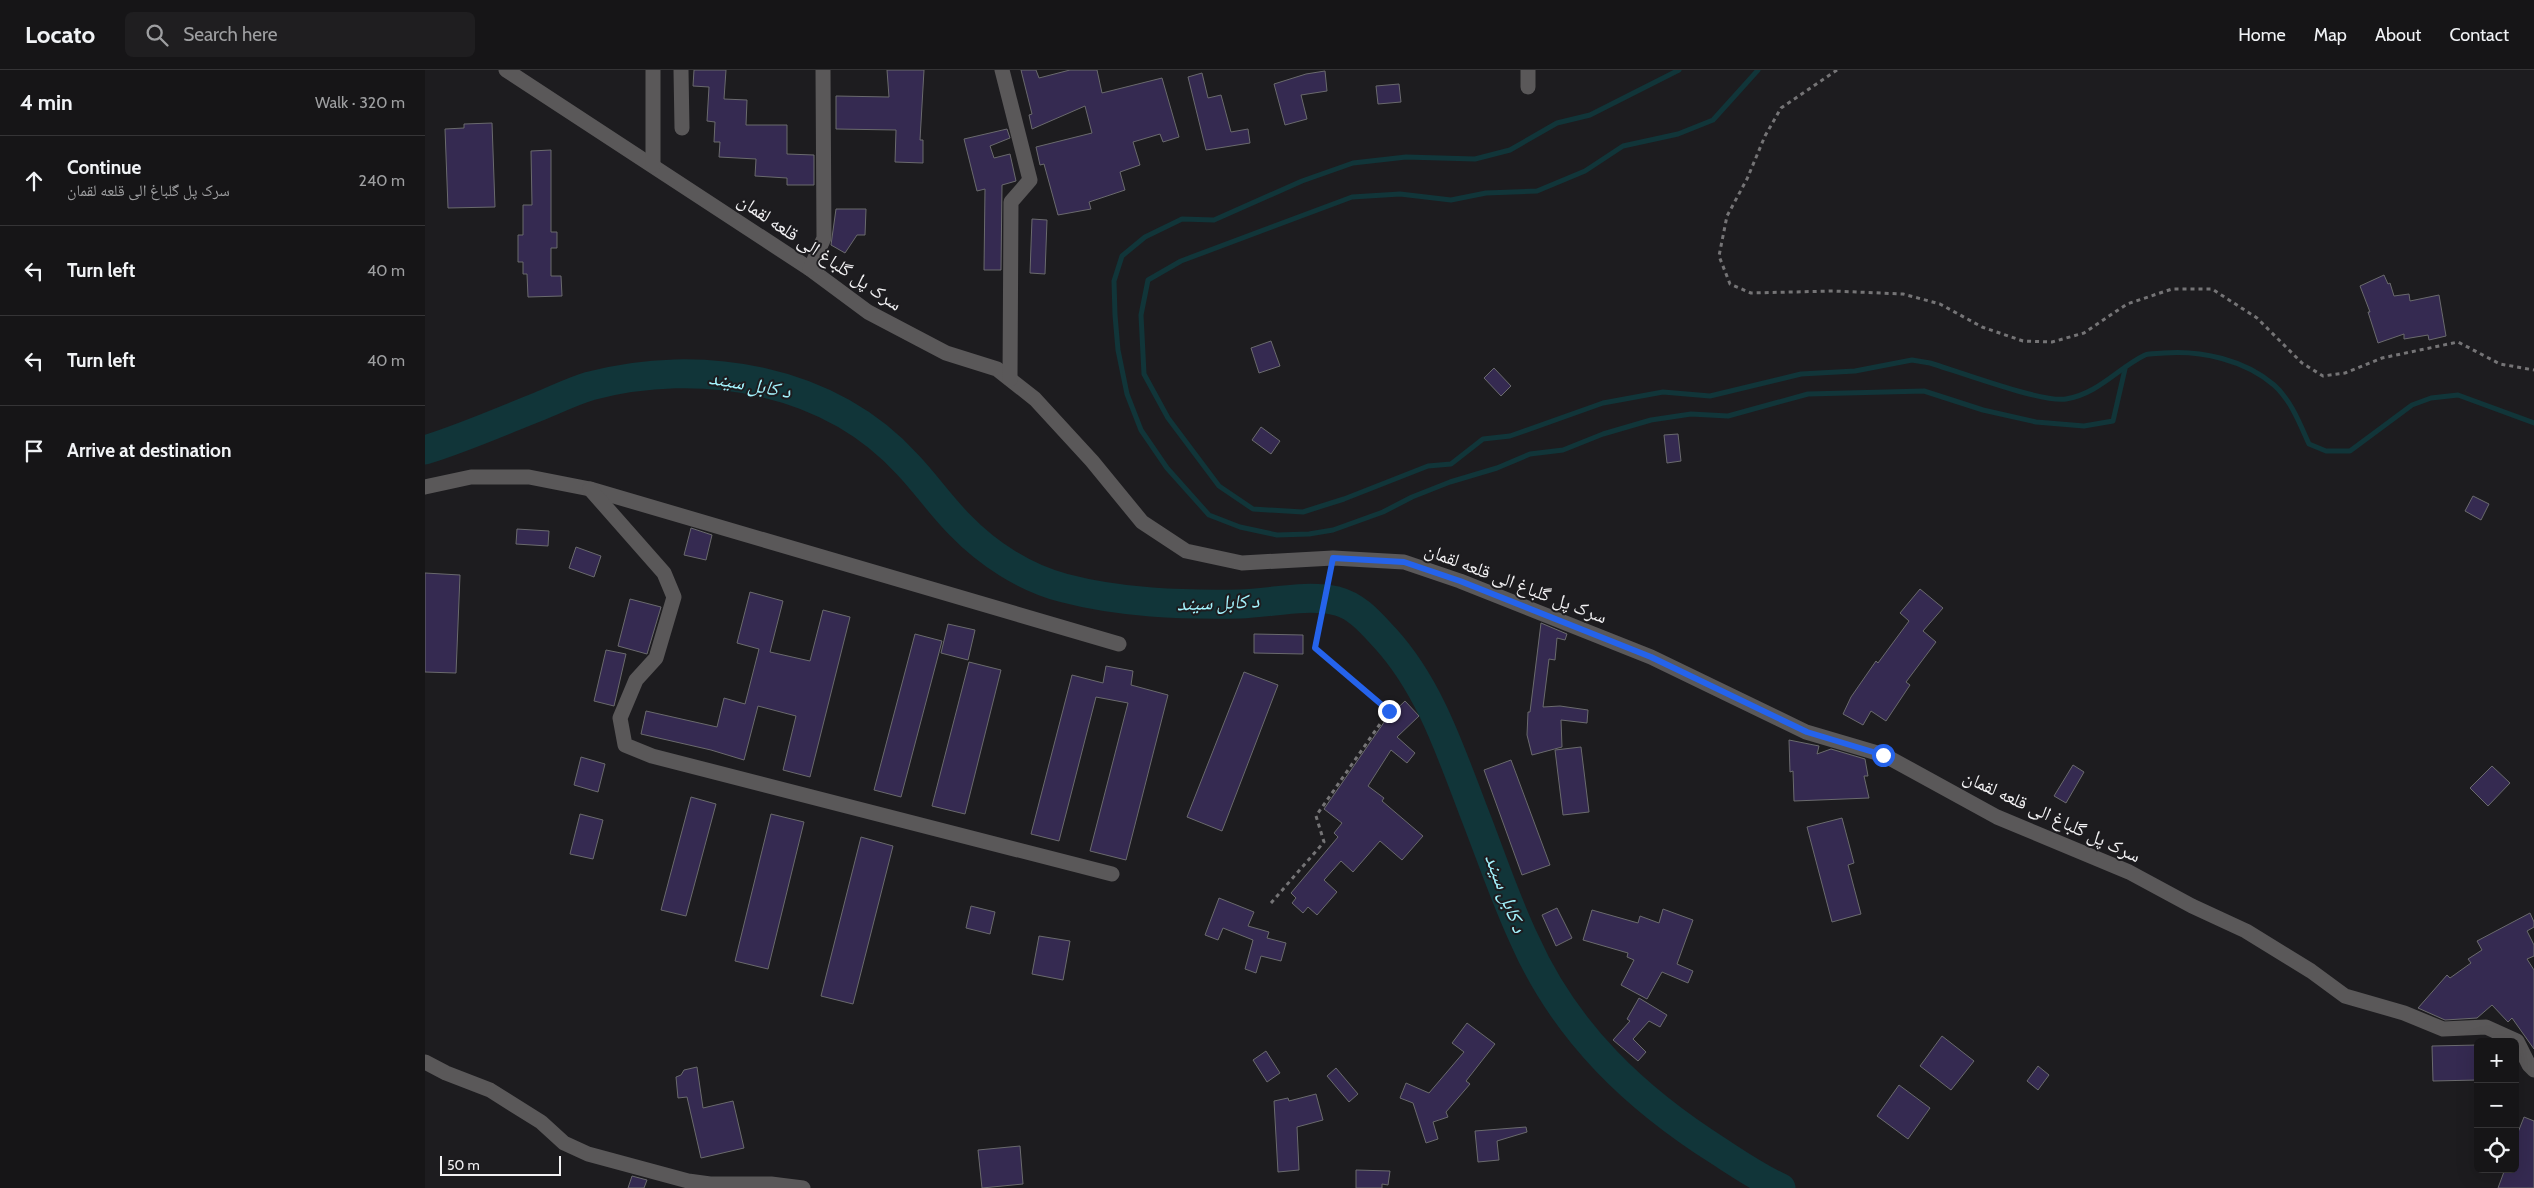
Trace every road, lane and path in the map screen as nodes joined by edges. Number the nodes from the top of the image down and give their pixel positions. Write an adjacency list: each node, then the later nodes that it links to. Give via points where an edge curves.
1 (653, 70): 10 (street)
2 (681, 70): 9 (street)
3 (823, 70): 11 (street, via 824,238)
4 (1002, 70): 13 (street, via 1030,180 1011,202)
5 (1528, 70): 8 (street)
6 (1837, 70): 12 (path, via 1781,108 1765,136 1727,216 1719,256 1730,284 1751,292 1903,294 1940,304 1982,327 2023,340 2052,342 2084,333 2127,304 2172,289 2212,289 2257,318 2303,363 2323,376 2345,373 2382,358 2458,342 2500,364)
7 (513, 72): 10 (street, سرک پل گلباغ الی قلعه لقمان)
8 (1528, 87)
9 (682, 128)
10 (653, 164): 11 (street, سرک پل گلباغ الی قلعه لقمان)
11 (810, 269): 13 (street, سرک پل گلباغ الی قلعه لقمان, via 868,312 946,353 997,369)
12 (2534, 370)
13 (1010, 379): 16 (street, سرک پل گلباغ الی قلعه لقمان, via 1035,399 1142,522 1185,551 1242,563)
14 (425, 487): 15 (street, via 471,477 529,477)
15 (591, 490): 17 (street); 18 (street, via 664,573 674,598 656,658 636,680 620,718 625,744 652,756)
16 (1333, 558): 19 (path, via 1315,648 1389,711 1316,816 1324,842); 21 (street, سرک پل گلباغ الی قلعه لقمان, via 1404,562 1460,581 1651,657 1807,732 1883,755 1997,817 2129,872 2246,931 2311,970 2345,996 2404,1013 2443,1029 2486,1027 2517,1041)
17 (1119, 644)
18 (1111, 874)
19 (1271, 903)
20 (425, 1062): 22 (street, via 490,1090 541,1122 564,1144 588,1154 695,1182)
21 (2534, 1070)
22 (803, 1188)

